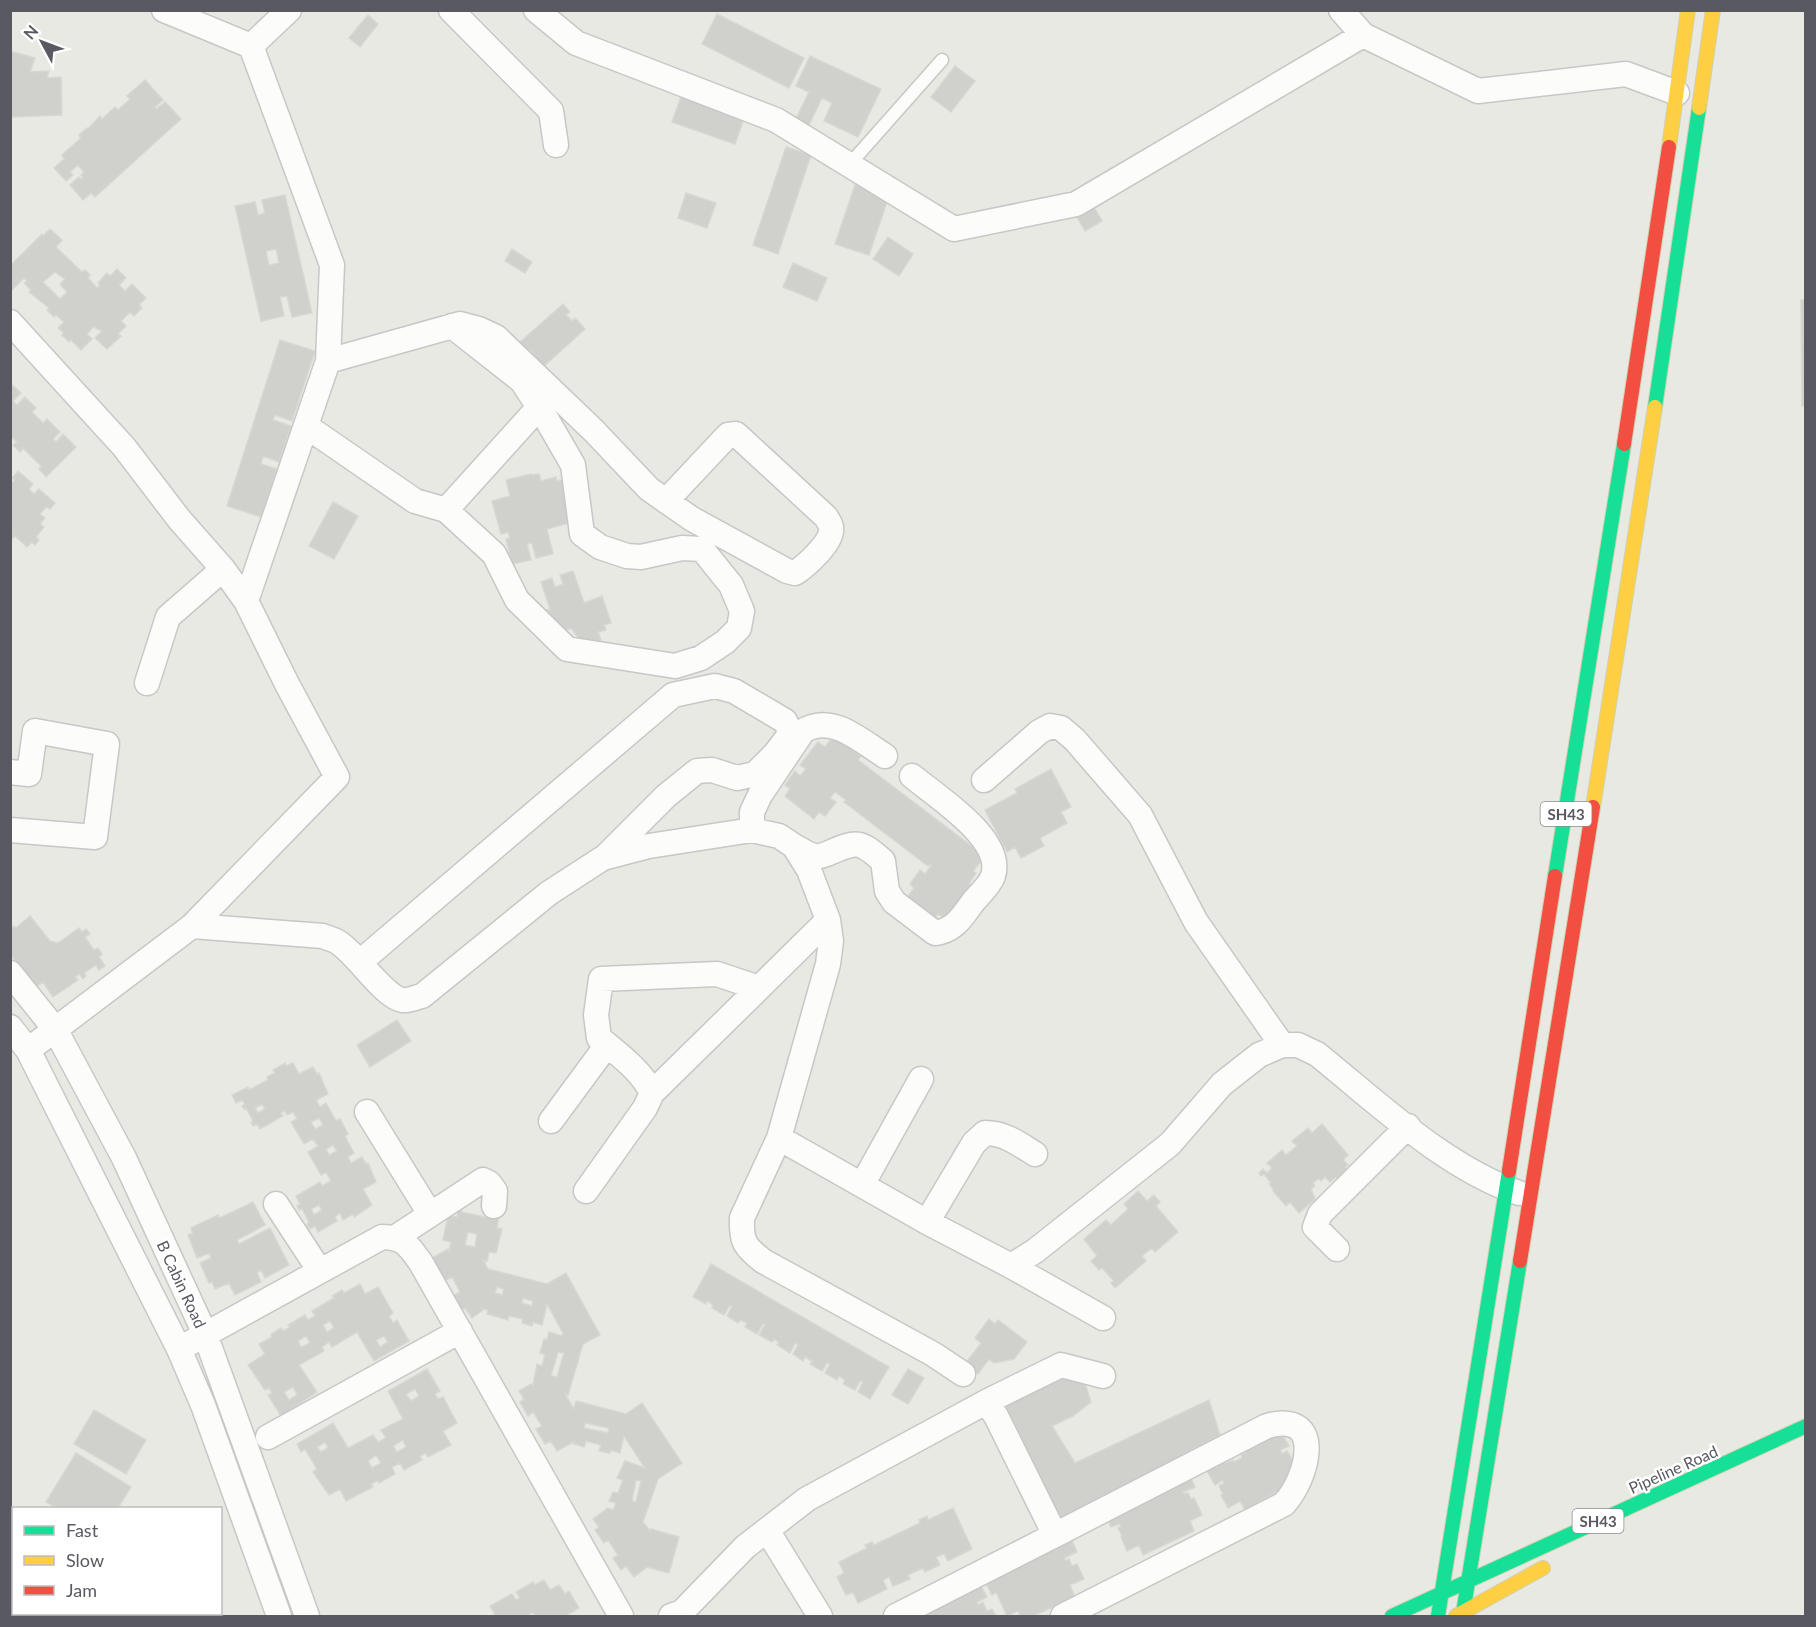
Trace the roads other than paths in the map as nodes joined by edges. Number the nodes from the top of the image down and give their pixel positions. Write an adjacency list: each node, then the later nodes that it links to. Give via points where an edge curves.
1 (165, 10): 9 (street)
2 (289, 10): 9 (street)
3 (451, 10): 13 (street, via 551,111)
4 (536, 10): 14 (street, via 576,43 776,120)
5 (1341, 10): 8 (street)
6 (1688, 10): 11 (main road, SH43)
7 (1713, 10): 12 (main road, SH43)
8 (1363, 35): 11 (street, via 1478,91 1626,75); 14 (street, via 1076,204 954,229)
9 (251, 46): 17 (street, via 332,265)
10 (942, 60): 14 (lane)
11 (1677, 93): 12 (main road); 51 (main road, SH43)
12 (1701, 96): 53 (main road, SH43)
13 (556, 145)
14 (849, 165)
15 (10, 322): 22 (street, via 124,447)
16 (452, 326): 17 (street); 18 (street, via 522,381); 20 (street, via 460,324 496,337 649,489)
17 (328, 361): 19 (street)
18 (539, 407): 21 (street); 21 (street, via 573,465 582,534 600,547 627,556 702,549 731,585 742,611 739,628 701,658 675,666 567,649 517,600 494,554)
19 (306, 426): 21 (street, via 415,501); 23 (street)
20 (666, 501): 20 (street, via 728,435 736,434 826,517 832,528 831,536 795,573 692,519)
21 (446, 510)
22 (223, 569): 23 (street); 24 (street, via 168,617)
23 (246, 601): 34 (street, via 337,777)
24 (147, 683)
25 (885, 756): 30 (street, via 839,727 813,725 803,731 760,795 752,812)
26 (10, 772): 29 (street, via 29,774 35,731 106,744 95,837)
27 (912, 776): 31 (street, via 980,832 993,856 993,877 957,924 946,932 935,933 894,902 887,891 883,861 869,849 856,843 813,856)
28 (984, 780): 41 (street, via 1050,726 1061,728 1075,740 1140,815 1196,922)
29 (10, 830)
30 (752, 830): 31 (street, via 779,836); 32 (street, via 649,846)
31 (794, 846): 33 (street, via 809,870)
32 (603, 858): 35 (street, via 549,893 422,996 405,1001 396,998); 35 (street, via 697,771 712,770 738,778 755,774 790,733 785,721 734,691 715,686 673,695)
33 (828, 920): 37 (street); 48 (street, via 828,964)
34 (192, 926): 35 (street, via 323,936 336,941); 39 (street)
35 (360, 962)
36 (10, 973): 39 (street, B Cabin Road)
37 (759, 988): 40 (street, via 717,974 601,980 596,1015 599,1038); 44 (street)
38 (10, 1028): 42 (street)
39 (55, 1029): 42 (street); 64 (street, B Cabin Road, via 124,1158)
40 (607, 1045): 44 (street, via 639,1073); 46 (street)
41 (1282, 1045): 47 (street, via 1298,1045 1317,1054); 60 (street, via 1260,1055 1222,1084 1170,1144)
42 (28, 1050): 65 (street)
43 (921, 1079): 50 (street)
44 (652, 1093): 52 (street)
45 (367, 1112): 56 (street)
46 (551, 1121)
47 (1408, 1126): 51 (street, via 1431,1145); 59 (street, via 1320,1214 1315,1227)
48 (779, 1138): 50 (street); 66 (street, via 742,1218 744,1244 764,1261)
49 (1035, 1154): 57 (street, via 1007,1136 985,1133 974,1143)
50 (862, 1185): 57 (street)
51 (1506, 1189): 53 (street); 75 (main road, SH43)
52 (586, 1191)
53 (1530, 1197): 74 (main road, SH43)
54 (276, 1204): 61 (street)
55 (494, 1206): 56 (street, via 495,1191 483,1180)
56 (430, 1214): 58 (street)
57 (927, 1222): 60 (street)
58 (396, 1237): 61 (street, via 382,1238); 63 (street, via 409,1246 421,1263)
59 (1337, 1250)
60 (1011, 1266): 62 (street)
61 (320, 1271): 64 (street)
62 (1103, 1318)
63 (460, 1332): 70 (street); 79 (street)
64 (205, 1334): 65 (street); 78 (street, B Cabin Road)
65 (179, 1349): 77 (street)
66 (963, 1374)
67 (1103, 1376): 68 (street, via 1061,1365)
68 (986, 1402): 71 (street, via 807,1499); 72 (street)
69 (1806, 1426): 74 (main road, Pipeline Road / SH43)
70 (268, 1437)
71 (767, 1530): 80 (street, via 745,1547 682,1612); 81 (street)
72 (1055, 1535): 82 (street); 83 (street, via 1267,1426 1282,1421 1292,1423 1308,1446 1304,1471 1293,1495 1284,1504)
73 (1558, 1561): 76 (main road, SH43)
74 (1469, 1580): 75 (main road, Pipeline Road / SH43); 76 (main road, SH43)
75 (1442, 1593): 84 (main road, Pipeline Road / SH43); 85 (main road, SH43)
76 (1460, 1615)
77 (279, 1617)
78 (307, 1617)
79 (621, 1617)
80 (671, 1617)
81 (820, 1617)
82 (896, 1617)
83 (1063, 1617)
84 (1392, 1617)
85 (1438, 1617)

